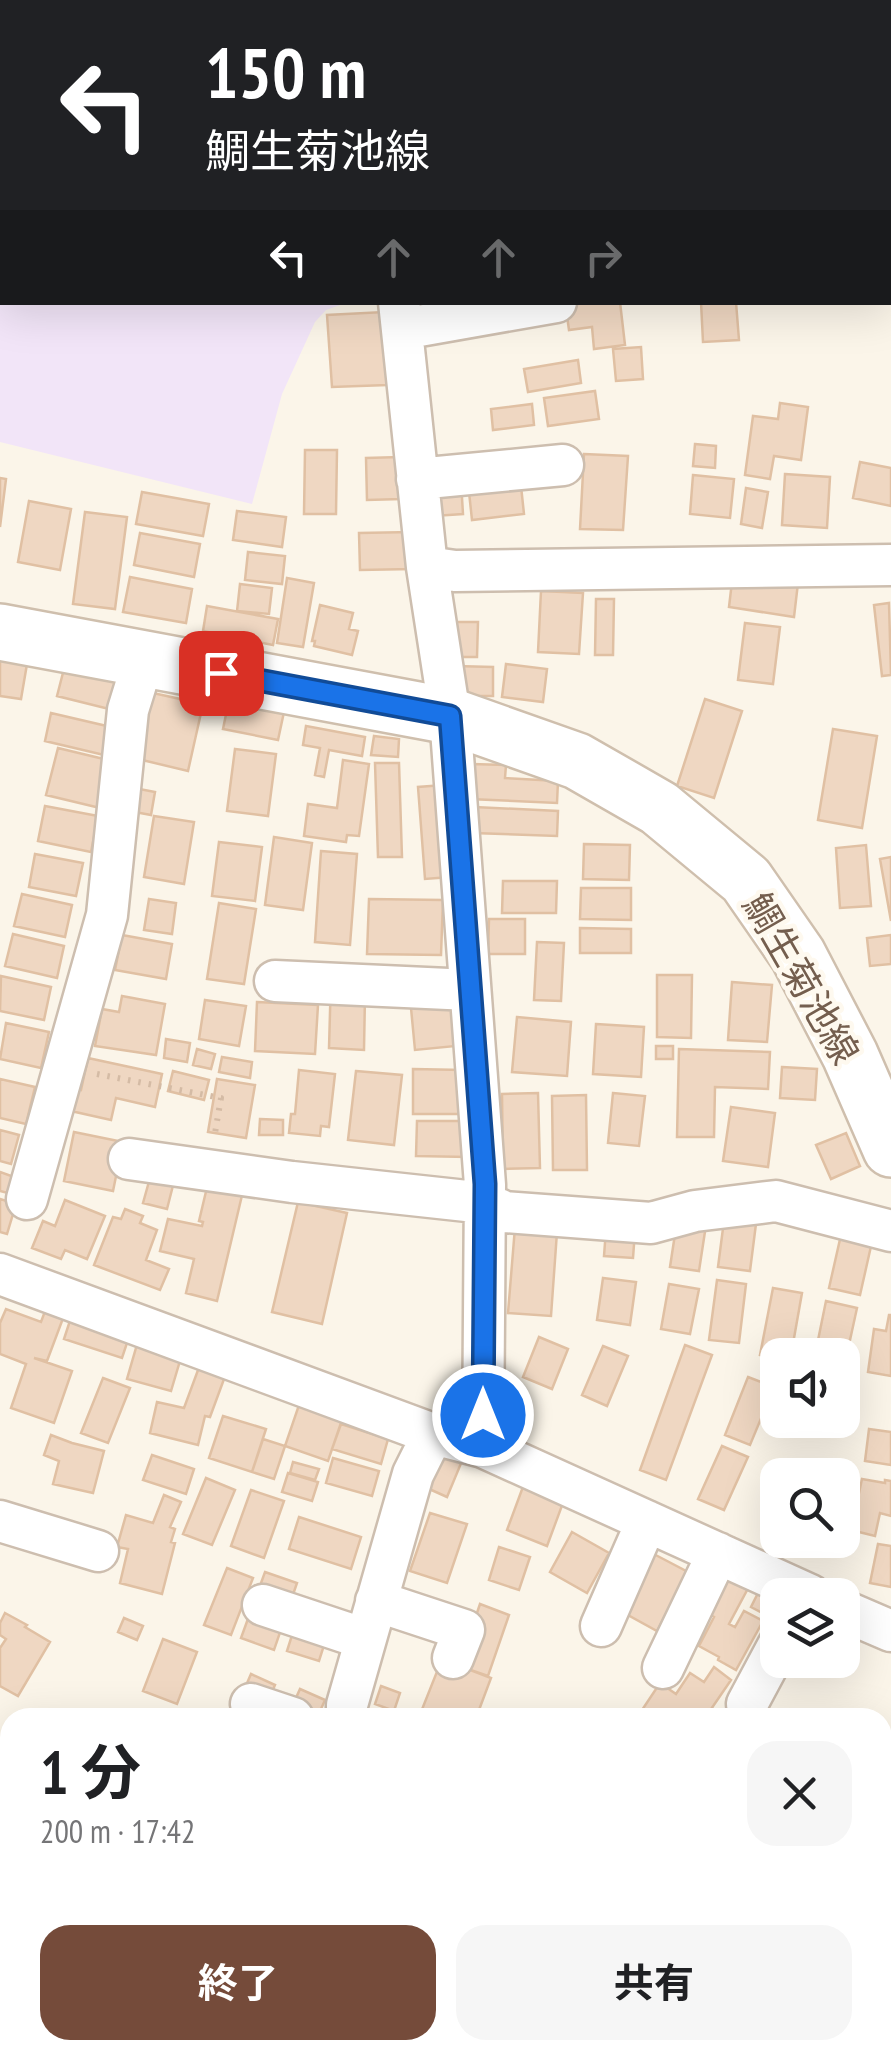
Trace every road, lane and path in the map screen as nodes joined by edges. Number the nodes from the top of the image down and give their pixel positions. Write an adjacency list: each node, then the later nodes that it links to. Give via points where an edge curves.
1 (523, 305): 2 (street)
2 (400, 316): 4 (street)
3 (563, 465): 4 (street)
4 (418, 480): 6 (street)
5 (891, 565): 6 (street, via 455,572)
6 (426, 567): 9 (street)
7 (0, 632): 8 (main road, 鯛生菊池線)
8 (144, 658): 9 (main road, 鯛生菊池線); 12 (street, via 128,710 106,915)
9 (450, 716): 11 (street); 13 (main road, 鯛生菊池線, via 577,761 659,808 746,880 798,955)
10 (276, 981): 11 (street)
11 (470, 990): 17 (street)
12 (64, 1068): 15 (path, via 220,1098); 16 (street)
13 (891, 1149)
14 (129, 1158): 15 (street)
15 (209, 1170): 17 (street)
16 (27, 1199)
17 (485, 1203): 18 (street, via 505,1212 651,1222 776,1201); 21 (street)
18 (891, 1231)
19 (2, 1283): 20 (street)
20 (433, 1434): 21 (street); 29 (street, via 413,1474)
21 (483, 1448): 23 (street)
22 (0, 1520): 24 (street)
23 (647, 1522): 25 (street); 30 (street)
24 (98, 1550)
25 (718, 1553): 26 (street); 33 (street)
26 (772, 1578)
27 (263, 1605): 29 (street)
28 (860, 1618): 31 (street)
29 (370, 1620): 32 (street, via 464,1630); 38 (street)
30 (601, 1626)
31 (891, 1631)
32 (454, 1658)
33 (663, 1668)
34 (761, 1678): 36 (street)
35 (251, 1704): 37 (street)
36 (747, 1704)
37 (263, 1708)
38 (347, 1708)

